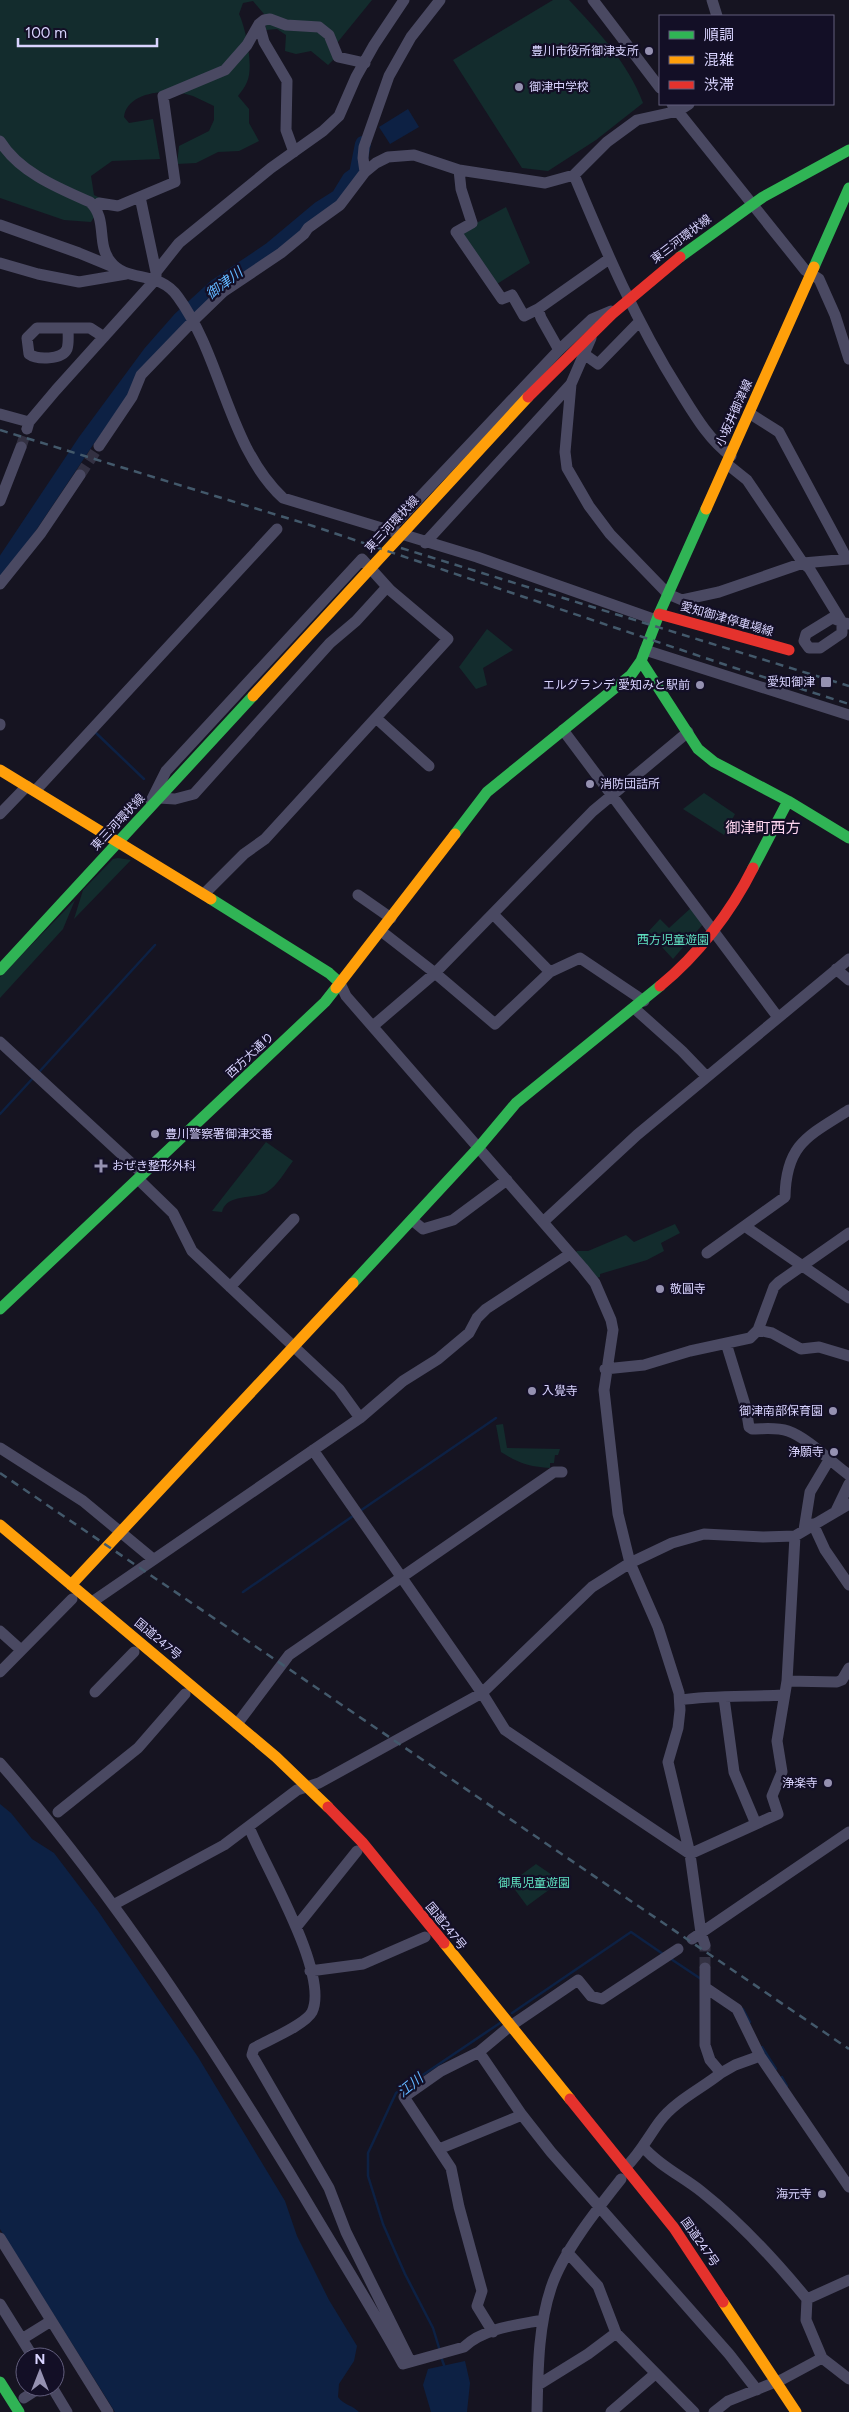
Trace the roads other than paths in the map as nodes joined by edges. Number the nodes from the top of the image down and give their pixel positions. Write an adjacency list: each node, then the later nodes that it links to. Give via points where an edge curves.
1 (404, 0): 7 (street)
2 (440, 0): 14 (street, via 411,37 389,76 364,147)
3 (593, 0): 8 (street)
4 (712, 0): 5 (street)
5 (717, 15)
6 (259, 24): 7 (street, via 270,19 286,25 319,27 328,35 338,57); 12 (street, via 264,42 287,81 286,130); 17 (street, via 248,45 225,70 163,96 175,182)
7 (365, 63): 12 (street, via 339,116)
8 (659, 87)
9 (675, 107): 15 (street, via 637,120 607,142); 18 (street)
10 (0, 141): 19 (street, via 6,150 41,178)
11 (849, 150): 18 (main road, 東三河環状線, via 810,168)
12 (294, 152): 25 (street, via 179,243)
13 (458, 170): 14 (street, via 414,155 401,155 388,157); 15 (street, via 545,183); 27 (street, via 472,223 456,232 502,299 512,295 524,316)
14 (365, 172): 29 (street, via 340,205)
15 (574, 175): 21 (street)
16 (849, 188): 24 (main road, 小坂井御津線)
17 (140, 197): 19 (street, via 118,206 100,203); 25 (street)
18 (752, 204): 24 (street); 26 (main road, 東三河環状線)
19 (96, 207): 23 (street, via 101,220 104,251)
20 (0, 225): 23 (street, via 80,252)
21 (609, 259): 26 (street); 27 (street)
22 (0, 263): 23 (street, via 79,282)
23 (122, 272): 25 (street)
24 (811, 274): 36 (street, via 819,279 835,315); 38 (main road, 小坂井御津線)
25 (156, 275): 29 (street, via 178,296); 33 (street)
26 (628, 298): 28 (main road, 東三河環状線); 30 (street)
27 (538, 309): 34 (street)
28 (614, 310): 32 (main road, 東三河環状線); 34 (street, via 592,318)
29 (192, 318): 40 (street, via 141,375 132,397); 46 (street, via 209,350 243,437 270,485 283,498)
30 (639, 322): 35 (street, via 598,364); 42 (street, via 700,424)
31 (68, 328): 33 (street, via 90,328)
32 (596, 328): 35 (street); 67 (main road, 東三河環状線)
33 (104, 337): 39 (street, via 28,426)
34 (559, 350): 46 (street)
35 (584, 354): 37 (street)
36 (849, 360)
37 (571, 384): 47 (street); 52 (street, via 565,452 567,468 610,534)
38 (749, 413): 42 (main road, 小坂井御津線); 48 (street, via 779,432)
39 (0, 414)
40 (100, 446)
41 (21, 447): 44 (street)
42 (729, 460): 49 (street, via 747,480); 52 (main road, 小坂井御津線)
43 (80, 475): 50 (street, via 41,533)
44 (0, 501)
45 (277, 529): 65 (street)
46 (388, 531): 47 (street)
47 (425, 543): 53 (street)
48 (848, 559): 49 (street)
49 (803, 563): 52 (street, via 719,592 682,600); 54 (street)
50 (0, 584)
51 (387, 587): 60 (street, via 448,639); 67 (street, via 356,621 330,643 194,794 175,799); 69 (street, via 362,560 166,771)
52 (668, 594): 53 (main road, 小坂井御津線)
53 (657, 617): 57 (main road, 愛知御津停車場線); 58 (main road, 小坂井御津線)
54 (841, 623): 55 (street, via 809,631); 56 (street)
55 (805, 637): 56 (street, via 806,645); 57 (street)
56 (816, 650): 57 (street)
57 (793, 651)
58 (643, 656): 59 (street); 61 (main road, 西方大通り, via 631,675); 62 (main road)
59 (849, 716)
60 (376, 718): 63 (street); 73 (street, via 265,839 244,854)
61 (563, 730): 66 (street); 76 (main road, 西方大通り, via 487,792)
62 (688, 732): 66 (street); 68 (main road, via 698,749 714,762)
63 (429, 766)
64 (0, 770): 65 (main road)
65 (31, 788): 70 (street); 72 (main road)
66 (612, 794): 75 (street); 77 (street)
67 (159, 798): 69 (main road, 東三河環状線)
68 (788, 801): 71 (main road); 77 (main road, via 740,894)
69 (146, 812): 72 (main road, 東三河環状線)
70 (0, 814)
71 (849, 838)
72 (120, 842): 73 (main road); 81 (main road, 東三河環状線)
73 (204, 894): 85 (main road, via 329,972)
74 (358, 895): 76 (street)
75 (493, 914): 82 (street); 83 (street)
76 (391, 918): 78 (main road, 西方大通り)
77 (712, 929): 86 (main road, via 682,968); 87 (street)
78 (380, 931): 83 (street); 85 (main road, 西方大通り)
79 (849, 959): 80 (street)
80 (836, 969): 84 (street); 87 (street)
81 (0, 970)
82 (550, 972): 83 (street, via 495,1024); 86 (street, via 580,958)
83 (435, 973): 88 (street)
84 (849, 980)
85 (340, 983): 88 (street); 93 (main road, 西方大通り, via 325,1002)
86 (639, 1004): 90 (street); 92 (main road, via 531,1089)
87 (777, 1016): 90 (street)
88 (373, 1026): 92 (street)
89 (0, 1042): 93 (street)
90 (706, 1076): 97 (street)
91 (849, 1110): 98 (street, via 822,1126 801,1144 786,1173 785,1197)
92 (479, 1147): 94 (street); 96 (main road)
93 (141, 1176): 103 (street, via 173,1213 192,1250); 105 (main road, 西方大通り)
94 (507, 1180): 96 (street, via 453,1220 423,1229); 97 (street)
95 (294, 1220): 103 (street)
96 (412, 1220): 108 (main road)
97 (543, 1222): 101 (street)
98 (746, 1227): 100 (street); 102 (street)
99 (849, 1233): 102 (street)
100 (707, 1253)
101 (570, 1254): 110 (street, via 595,1283 611,1320 613,1330); 111 (street, via 486,1309 469,1333 438,1359 403,1381)
102 (801, 1266): 104 (street); 106 (street, via 774,1286)
103 (230, 1287): 108 (street)
104 (849, 1298)
105 (0, 1309)
106 (758, 1330): 107 (street, via 750,1338); 109 (street, via 772,1333 801,1349 820,1347)
107 (726, 1343): 110 (street, via 644,1365); 114 (street, via 749,1427 752,1430 774,1428 788,1431)
108 (293, 1346): 111 (street, via 339,1388); 122 (main road)
109 (849, 1356)
110 (606, 1369): 125 (street, via 606,1419 618,1514)
111 (360, 1418): 113 (street)
112 (0, 1448): 122 (street, via 67,1490)
113 (313, 1450): 124 (street); 126 (street)
114 (828, 1460): 116 (street); 121 (street, via 810,1492)
115 (562, 1472): 126 (street, via 554,1472)
116 (849, 1475)
117 (849, 1484): 119 (street)
118 (849, 1504): 119 (street)
119 (836, 1511): 121 (street)
120 (0, 1525): 127 (main road, 国道247号)
121 (804, 1530): 125 (street, via 763,1537 704,1534 672,1543); 128 (street, via 826,1550); 136 (street)
122 (119, 1531): 124 (street); 127 (main road)
123 (0, 1538): 129 (main road, 国道247号)
124 (153, 1558): 130 (street)
125 (630, 1563): 139 (street, via 592,1587); 142 (street, via 658,1627)
126 (402, 1578): 139 (street); 143 (street, via 289,1655)
127 (71, 1585): 130 (main road, 国道247号)
128 (849, 1585)
129 (72, 1599): 132 (street); 133 (main road, 国道247号)
130 (92, 1602): 143 (main road, 国道247号)
131 (0, 1631): 132 (street)
132 (21, 1650): 135 (street)
133 (134, 1652): 137 (street); 138 (main road, 国道247号)
134 (849, 1668): 136 (street, via 837,1682)
135 (0, 1672)
136 (787, 1681): 140 (street)
137 (95, 1692)
138 (185, 1694): 145 (main road, 国道247号); 146 (street, via 138,1748)
139 (482, 1694): 145 (street, via 319,1783); 151 (street, via 504,1730)
140 (783, 1695): 141 (street); 147 (street, via 777,1741 782,1772 772,1796 778,1814)
141 (724, 1698): 142 (street); 147 (street, via 734,1772)
142 (680, 1700): 151 (street, via 678,1728 668,1762)
143 (237, 1724): 145 (main road, 国道247号)
144 (0, 1764): 152 (street)
145 (303, 1788): 148 (street); 150 (main road, 国道247号); 161 (main road, 国道247号, via 362,1842)
146 (58, 1812)
147 (756, 1824): 151 (street)
148 (249, 1827): 152 (street, via 224,1845); 153 (street)
149 (849, 1832): 154 (street)
150 (357, 1851): 153 (street); 155 (main road, 国道247号)
151 (690, 1854): 154 (street)
152 (113, 1905): 183 (street, via 271,2143 403,2364)
153 (297, 1926): 159 (street)
154 (697, 1936): 156 (street)
155 (425, 1937): 159 (street, via 362,1964); 161 (main road, 国道247号)
156 (705, 1945)
157 (678, 1949): 161 (street, via 602,1999 591,1996 578,1980)
158 (705, 1968): 160 (street)
159 (310, 1971): 183 (street, via 315,1992 312,2012 305,2020 254,2048 252,2055 329,2188 346,2232)
160 (706, 1988): 163 (street, via 737,2009); 164 (street, via 705,2045 710,2060)
161 (502, 2026): 162 (street); 168 (main road, 国道247号)
162 (479, 2052): 165 (street); 167 (street, via 441,2071 404,2097)
163 (760, 2056): 164 (street); 169 (street)
164 (721, 2073): 166 (street, via 675,2105 660,2121)
165 (522, 2115): 167 (street); 170 (street)
166 (644, 2148): 168 (street); 174 (street, via 763,2246)
167 (439, 2150): 178 (street, via 451,2168 458,2207 482,2291 477,2306)
168 (623, 2174): 170 (street); 188 (main road, 国道247号)
169 (849, 2187)
170 (600, 2207): 172 (street); 188 (street, via 729,2354)
171 (0, 2238): 176 (street)
172 (567, 2252): 177 (street, via 551,2286); 179 (street, via 598,2286)
173 (849, 2280): 174 (street)
174 (807, 2299): 182 (street, via 806,2320)
175 (0, 2304): 180 (street)
176 (51, 2320): 180 (street); 192 (street)
177 (543, 2320): 178 (street); 187 (street)
178 (493, 2332): 183 (street, via 464,2348)
179 (616, 2333): 184 (street); 187 (street)
180 (22, 2339): 181 (street)
181 (27, 2347)
182 (822, 2358): 185 (street); 188 (street)
183 (410, 2361)
184 (656, 2374): 194 (street); 195 (street)
185 (848, 2376)
186 (0, 2382): 190 (main road)
187 (538, 2384): 193 (street)
188 (767, 2386): 196 (street, via 728,2401); 197 (main road, 国道247号); 198 (main road, 国道247号)
189 (58, 2397): 191 (street)
190 (18, 2412)
191 (67, 2412)
192 (108, 2412)
193 (537, 2412)
194 (611, 2412)
195 (694, 2412)
196 (714, 2412)
197 (785, 2412)
198 (796, 2412)

